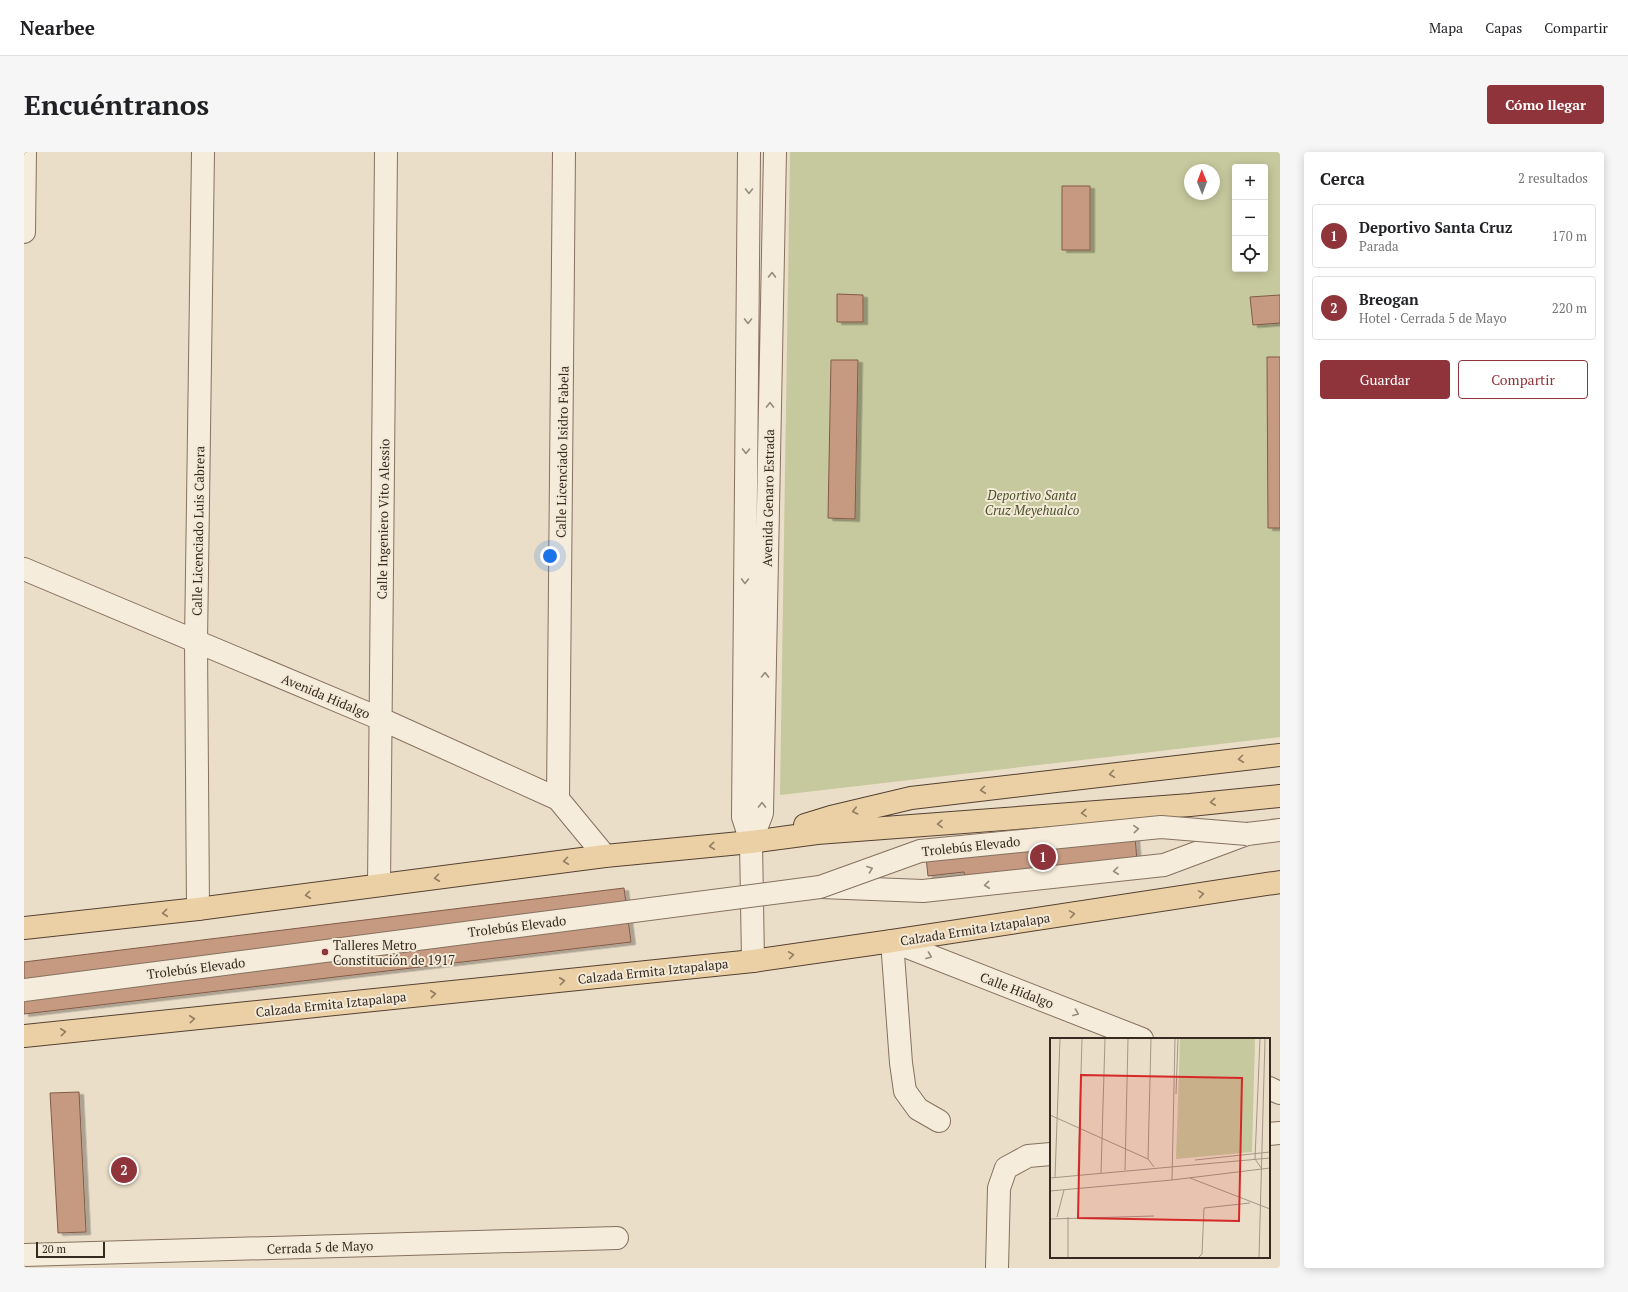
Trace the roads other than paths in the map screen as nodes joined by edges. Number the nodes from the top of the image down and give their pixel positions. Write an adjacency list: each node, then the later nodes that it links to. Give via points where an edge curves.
1 (25, 152): 7 (street)
2 (203, 152): 9 (street, Calle Licenciado Luis Cabrera)
3 (386, 152): 10 (street, Calle Ingeniero Vito Alessio)
4 (564, 152): 13 (street, Calle Licenciado Isidro Fabela)
5 (749, 152): 16 (street, Avenida Genaro Estrada, one-way to 16, via 743,817)
6 (775, 152): 16 (street, Avenida Genaro Estrada, one-way to 6, via 762,813)
7 (24, 232)
8 (24, 569): 9 (street, Avenida Hidalgo)
9 (196, 642): 10 (street, Avenida Hidalgo); 21 (street, Calle Licenciado Luis Cabrera)
10 (381, 719): 13 (street, Avenida Hidalgo); 19 (street, Calle Ingeniero Vito Alessio)
11 (1280, 755): 16 (main road, one-way to 16, via 911,798 831,817)
12 (1280, 796): 16 (main road, one-way to 16, via 823,833)
13 (558, 800): 17 (street, Avenida Hidalgo)
14 (1280, 830): 15 (street, Trolebús Elevado)
15 (1247, 834): 20 (street, Trolebús Elevado, one-way to 20, bridge, via 1164,865 923,891); 20 (street, Trolebús Elevado, one-way to 15, bridge, via 920,851 1161,827)
16 (751, 842): 17 (main road, one-way to 17); 24 (street, Avenida Genaro Estrada)
17 (605, 856): 19 (main road, one-way to 19)
18 (1280, 882): 23 (main road, Calzada Ermita Iztapalapa, one-way to 18)
19 (379, 885): 21 (main road, one-way to 21)
20 (820, 887): 25 (street, Trolebús Elevado, bridge)
21 (198, 909): 22 (main road, one-way to 22)
22 (24, 928)
23 (892, 941): 24 (main road, Calzada Ermita Iztapalapa, one-way to 23); 27 (street, Calle Hidalgo, one-way to 27); 30 (street, via 905,1091 918,1109)
24 (753, 961): 26 (main road, Calzada Ermita Iztapalapa, one-way to 24)
25 (24, 990)
26 (24, 1036)
27 (1139, 1038)
28 (1270, 1088): 29 (street)
29 (1280, 1093)
30 (939, 1121)
31 (1280, 1133): 32 (street)
32 (1270, 1134)
33 (1050, 1154): 36 (street, via 1028,1156 1006,1168 999,1188)
34 (617, 1238): 35 (street, Cerrada 5 de Mayo)
35 (24, 1255)
36 (997, 1268)

